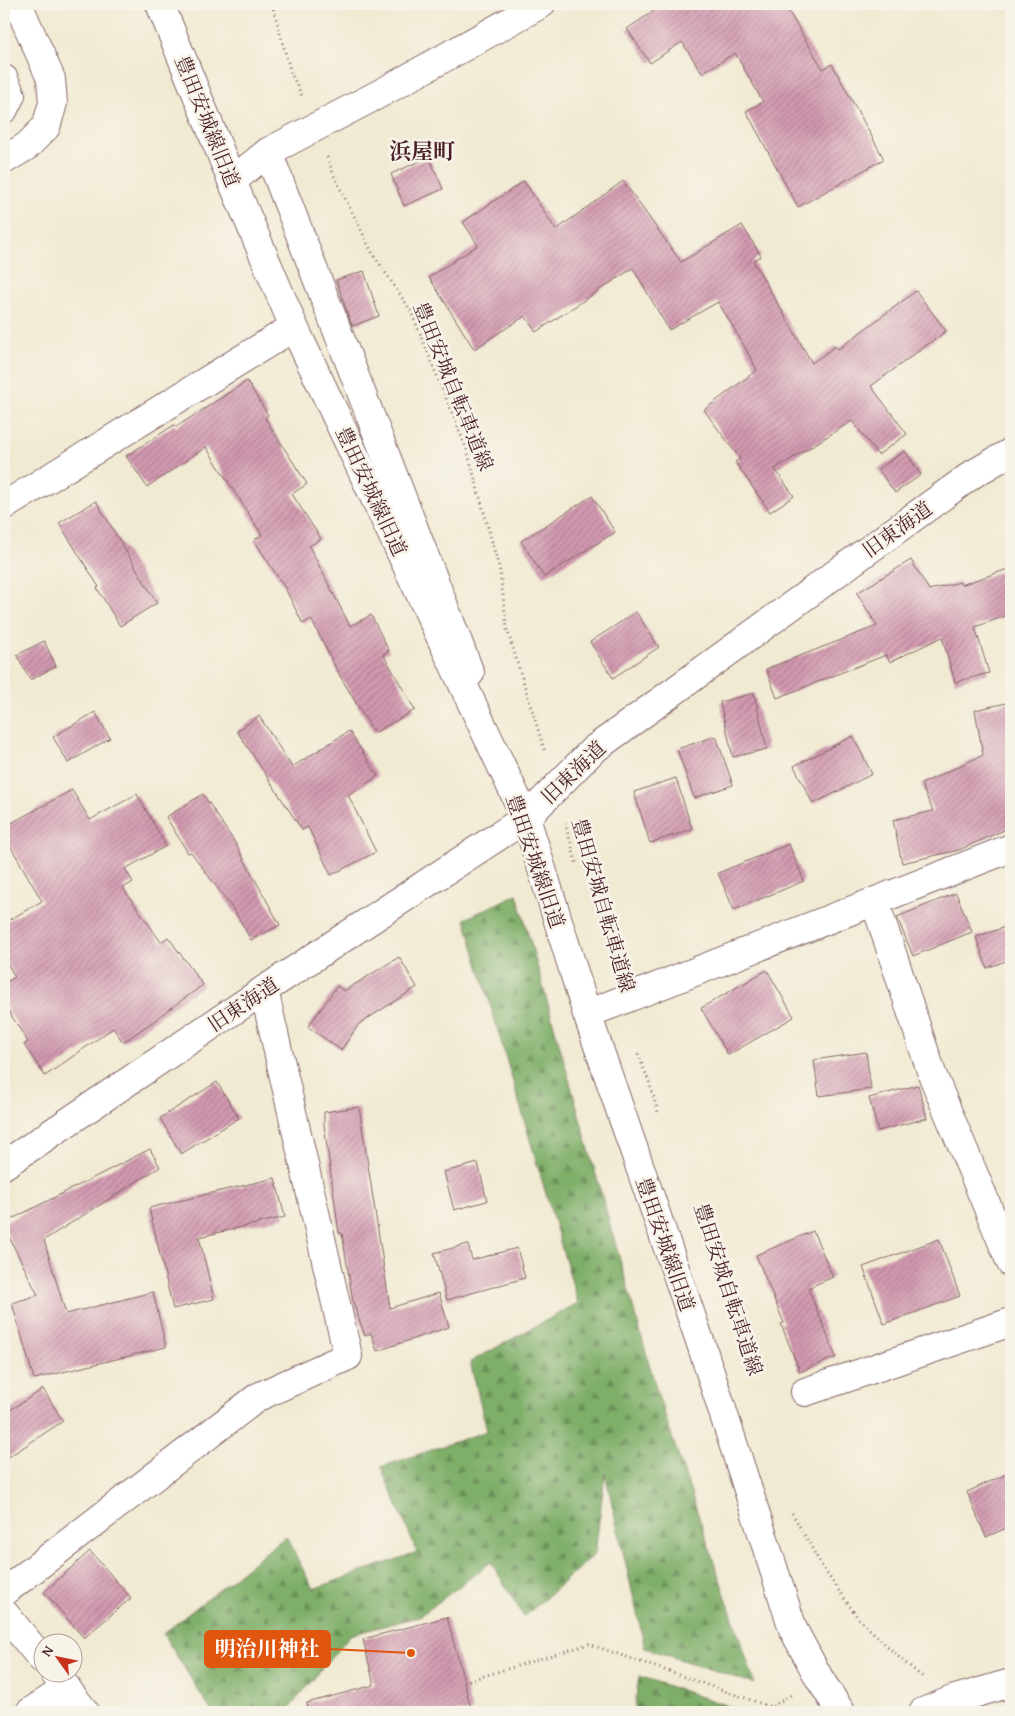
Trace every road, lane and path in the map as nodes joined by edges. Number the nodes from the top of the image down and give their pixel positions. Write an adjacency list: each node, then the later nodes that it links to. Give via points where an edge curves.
1 (18, 4): 9 (street, via 51,79 53,103 46,127 27,146)
2 (160, 4): 10 (street, 豊田安城線旧道)
3 (272, 4): 7 (path, 豊田安城自転車道線, via 291,73)
4 (541, 4): 7 (street)
5 (4, 79): 6 (street, via 11,96)
6 (4, 109)
7 (316, 127): 8 (street); 14 (path, 豊田安城自転車道線, via 335,178 373,254 411,311 467,450 500,571 508,629)
8 (268, 152): 10 (street); 15 (street)
9 (4, 160)
10 (232, 181): 11 (street, 豊田安城線旧道)
11 (294, 327): 13 (street); 15 (street, 豊田安城線旧道)
12 (1011, 452): 14 (street, 旧東海道, via 973,474 593,750)
13 (4, 506)
14 (556, 788): 15 (street, 旧東海道); 17 (path, 豊田安城自転車道線)
15 (526, 818): 19 (street, 旧東海道); 20 (street, 豊田安城線旧道)
16 (1011, 848): 18 (street)
17 (579, 872)
18 (875, 902): 20 (street); 24 (street, via 932,1074)
19 (264, 990): 23 (street, 旧東海道); 29 (street, via 348,1356 258,1397)
20 (587, 1014): 32 (street, 豊田安城線旧道, via 701,1344 793,1629)
21 (634, 1046): 22 (path)
22 (660, 1119)
23 (4, 1164)
24 (1004, 1230): 25 (street)
25 (1011, 1263)
26 (1011, 1322): 27 (street)
27 (804, 1392)
28 (789, 1508): 37 (path, via 823,1568 858,1618 901,1659)
29 (4, 1592)
30 (4, 1614): 31 (street)
31 (32, 1647)
32 (819, 1678): 33 (path, via 771,1707 589,1644); 40 (street, 豊田安城線旧道)
33 (464, 1682)
34 (1011, 1683): 37 (street)
35 (57, 1684): 38 (street)
36 (64, 1684): 39 (street)
37 (952, 1700): 41 (street)
38 (30, 1712)
39 (85, 1712)
40 (841, 1712)
41 (924, 1712)

